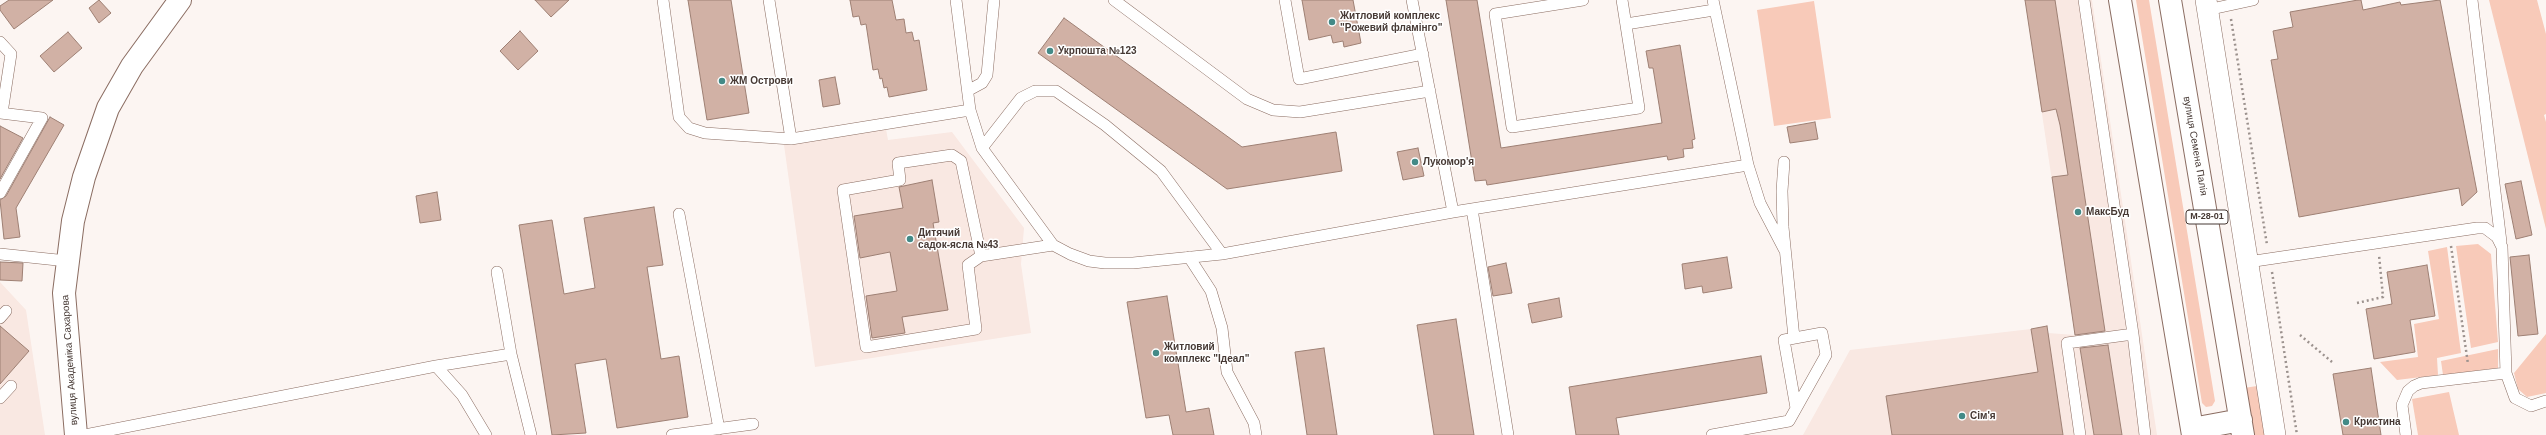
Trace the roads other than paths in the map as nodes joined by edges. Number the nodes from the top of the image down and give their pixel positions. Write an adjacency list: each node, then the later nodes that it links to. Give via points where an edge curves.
1 (180, 0): 40 (main road, вулиця Академіка Сахарова, via 132,66 108,108 84,177 73,221)
2 (663, 0): 25 (lane, via 679,117 689,128 705,133)
3 (769, 0): 25 (lane)
4 (956, 0): 21 (lane)
5 (994, 0): 21 (lane, via 987,75 982,83)
6 (1114, 0): 22 (lane, via 1247,99 1273,110 1300,112)
7 (1284, 0): 20 (lane, via 1299,79)
8 (1412, 0): 20 (lane)
9 (1583, 0): 18 (lane, via 1495,14 1512,127 1639,108)
10 (1622, 0): 18 (lane)
11 (2084, 0): 43 (lane)
12 (2120, 0): 55 (main road)
13 (2170, 0): 53 (main road, вулиця Семена Палія / М-28-01)
14 (2253, 0): 17 (lane, via 2229,5)
15 (2472, 0): 34 (lane)
16 (1714, 5): 18 (lane); 28 (lane)
17 (2206, 5): 41 (street)
18 (1626, 24)
19 (0, 42): 24 (lane, via 11,54)
20 (1423, 54): 22 (lane)
21 (969, 90): 23 (lane)
22 (1430, 92): 31 (lane)
23 (970, 110): 25 (lane); 26 (lane)
24 (1, 113): 29 (lane, via 42,118)
25 (792, 139)
26 (982, 148): 33 (lane); 36 (lane, via 1021,98 1035,91 1056,91 1105,125 1161,171)
27 (1784, 162): 37 (lane, via 1782,191)
28 (1748, 165): 30 (lane); 37 (lane, via 1760,203)
29 (0, 193)
30 (1472, 209): 31 (lane); 62 (lane)
31 (1452, 212): 36 (lane)
32 (679, 214): 54 (lane)
33 (1054, 245): 38 (lane); 39 (lane, via 1089,261 1105,263)
34 (2502, 247): 41 (lane, via 2498,237 2485,228); 47 (lane)
35 (0, 254): 40 (lane)
36 (1222, 254): 39 (lane)
37 (1786, 254): 44 (lane)
38 (981, 256): 38 (lane, via 960,161 952,155 898,163 900,180 843,190 866,347 976,329 968,265)
39 (1189, 257): 61 (lane, via 1214,297 1222,328 1227,372 1254,424)
40 (67, 261): 56 (main road, вулиця Академіка Сахарова, via 64,293 66,334)
41 (2248, 262): 66 (street)
42 (497, 272): 45 (lane)
43 (2133, 334): 64 (lane, via 2067,343); 65 (lane)
44 (1794, 338): 51 (lane, via 1784,340); 51 (lane, via 1822,333 1826,355)
45 (511, 354): 46 (lane); 59 (lane)
46 (436, 366): 57 (lane); 58 (lane, via 462,395)
47 (2506, 373): 50 (lane, via 2515,398 2520,402 2531,406); 67 (lane, via 2421,383 2408,391 2402,405)
48 (11, 386): 49 (lane)
49 (0, 398)
50 (2546, 401)
51 (1796, 408): 63 (lane, via 1789,421)
52 (753, 424): 54 (lane)
53 (2242, 428): 55 (main road)
54 (719, 429): 60 (lane)
55 (2192, 432)
56 (76, 435)
57 (85, 435)
58 (486, 435)
59 (531, 435)
60 (672, 435)
61 (1256, 435)
62 (1508, 435)
63 (1712, 435)
64 (2080, 435)
65 (2145, 435)
66 (2275, 435)
67 (2406, 435)

